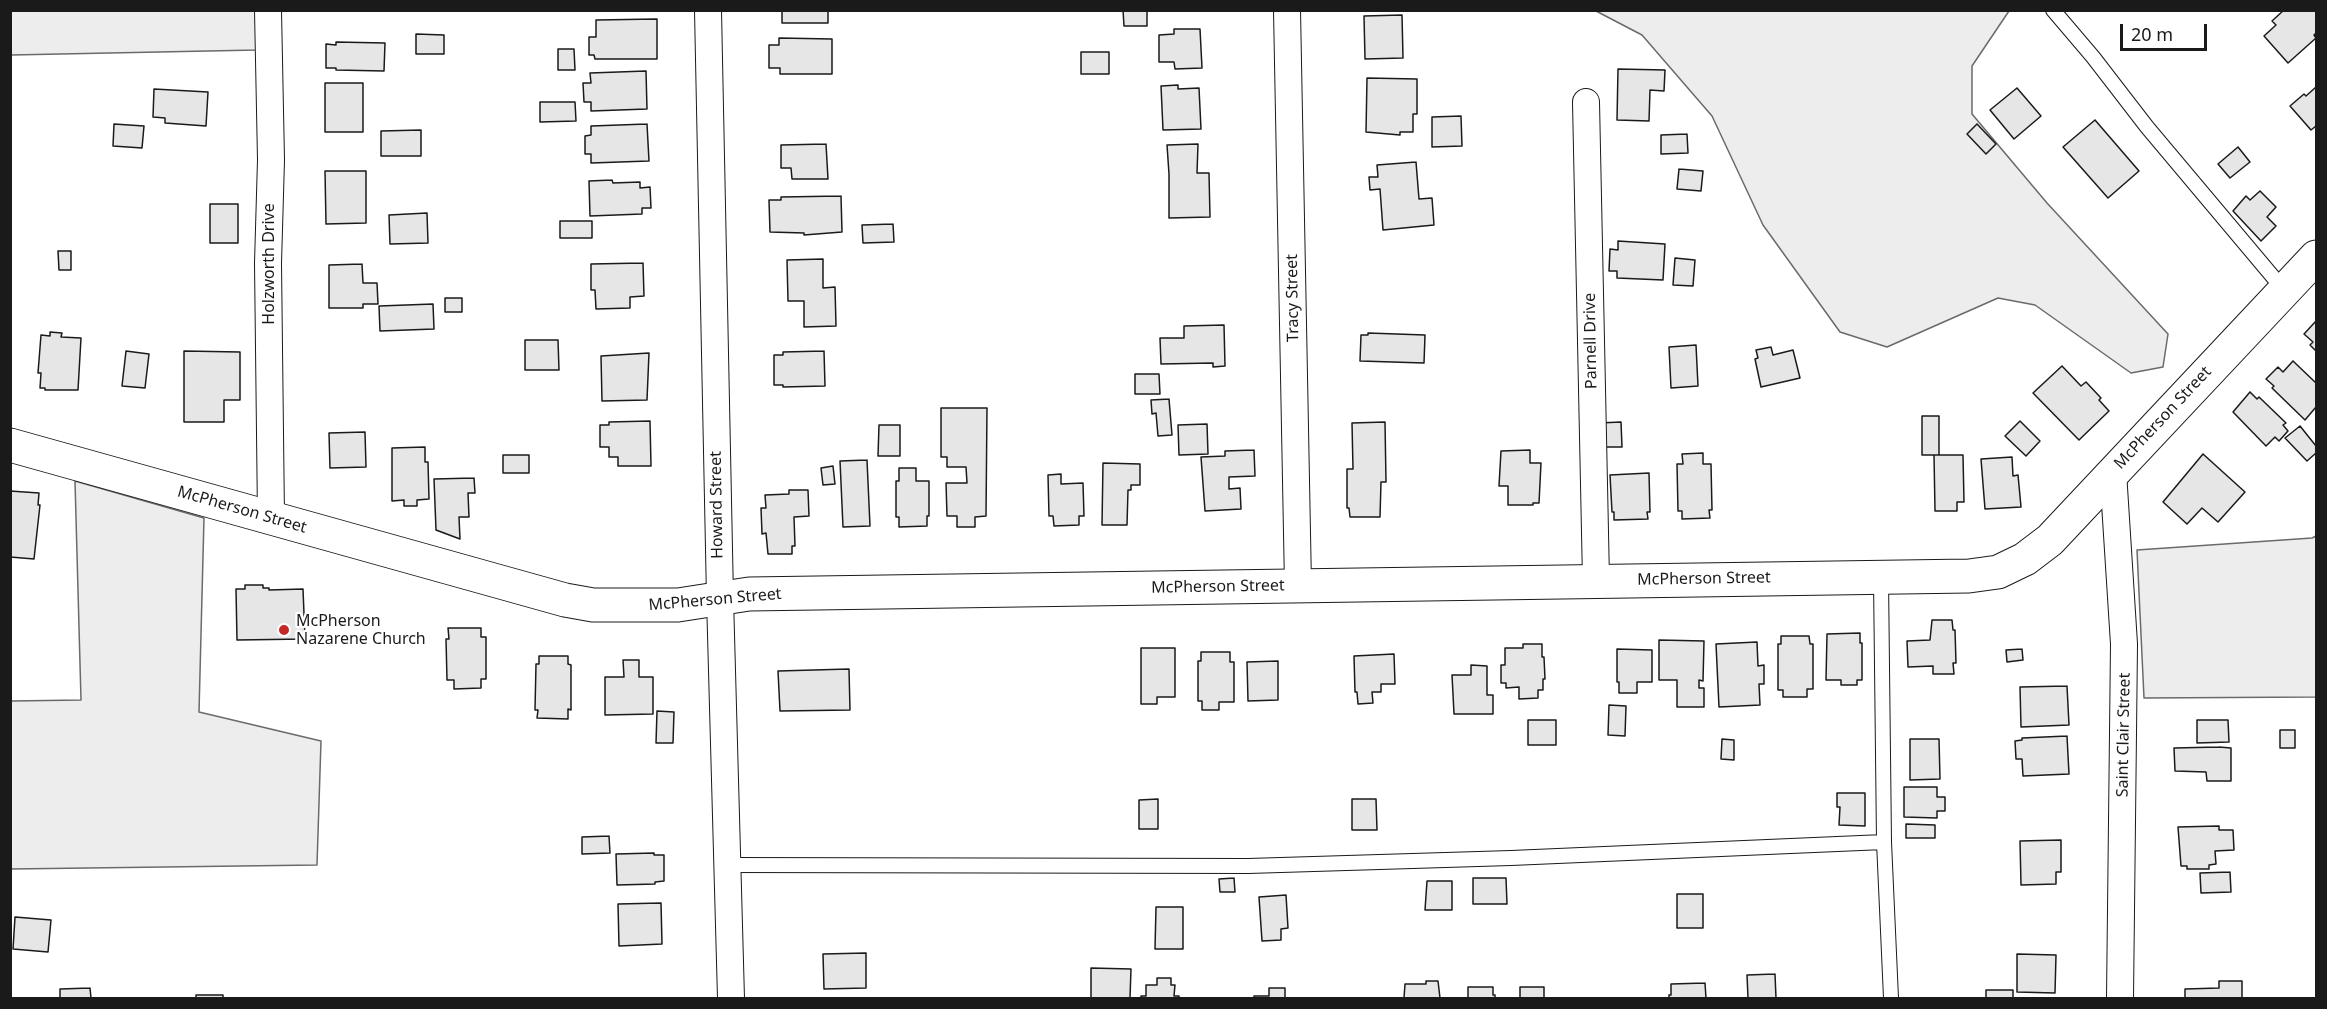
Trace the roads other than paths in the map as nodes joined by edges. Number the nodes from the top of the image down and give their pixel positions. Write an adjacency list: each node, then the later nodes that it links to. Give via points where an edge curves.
1 (268, 10): 10 (street, Holzworth Drive)
2 (708, 10): 14 (street, Howard Street)
3 (1287, 10): 13 (street, Tracy Street)
4 (2053, 10): 7 (lane)
5 (1586, 102): 12 (street, Parnell Drive)
6 (2314, 264): 7 (street, McPherson Street)
7 (2284, 290): 9 (street, McPherson Street)
8 (10, 445): 10 (street, McPherson Street)
9 (2113, 472): 11 (street, McPherson Street, via 2050,540 2025,559 1998,572 1969,576); 19 (street, Saint Clair Street, via 2124,654)
10 (271, 518): 14 (street, McPherson Street, via 593,605 678,605)
11 (1881, 576): 12 (street, McPherson Street); 15 (lane)
12 (1596, 580): 13 (street, McPherson Street)
13 (1298, 585): 14 (street, McPherson Street, via 749,594)
14 (720, 598): 16 (street, Howard Street)
15 (1884, 842): 16 (lane, via 1248,866); 18 (lane)
16 (728, 865): 17 (street, Howard Street)
17 (731, 999)
18 (1891, 999)
19 (2120, 999)

